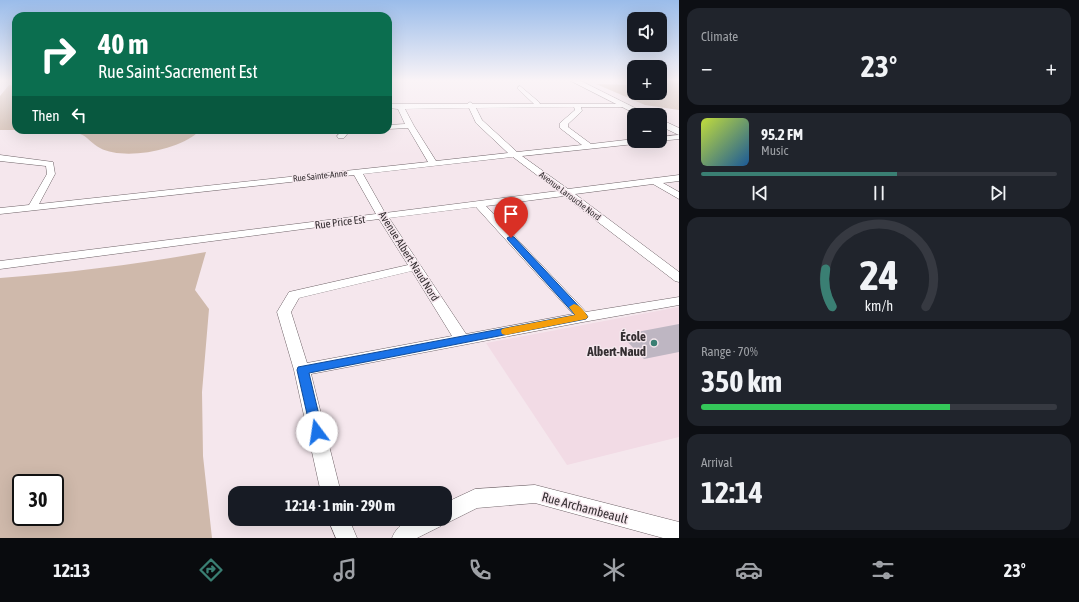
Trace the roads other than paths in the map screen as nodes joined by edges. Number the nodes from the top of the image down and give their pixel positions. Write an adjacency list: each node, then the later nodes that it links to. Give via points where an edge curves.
1 (467, 105): 5 (street)
2 (471, 105): 15 (street, Avenue Larouche Nord, via 479,121)
3 (577, 105): 14 (street, via 579,111 564,123 564,128)
4 (392, 106): 5 (street)
5 (401, 107): 6 (street)
6 (410, 126): 7 (street); 17 (street)
7 (392, 127)
8 (667, 128): 10 (main road)
9 (344, 134): 11 (street)
10 (679, 134): 12 (street)
11 (341, 136)
12 (667, 137)
13 (627, 142): 14 (street, Rue Sainte-Anne)
14 (589, 146): 15 (street, Rue Sainte-Anne)
15 (515, 155): 17 (street, Rue Sainte-Anne); 21 (street, Avenue Larouche Nord)
16 (0, 158): 24 (street, via 50,164 51,174)
17 (434, 164): 18 (street, Rue Sainte-Anne)
18 (357, 172): 24 (street, Rue Sainte-Anne); 26 (street, Avenue Albert-Naud Nord)
19 (679, 178): 20 (street, Rue Price Est)
20 (654, 182): 21 (street, Rue Price Est); 22 (street)
21 (567, 193): 23 (street, Rue Price Est); 29 (street, Avenue Larouche Nord)
22 (679, 196)
23 (480, 205): 26 (street, Rue Price Est); 31 (street)
24 (32, 208): 25 (street, Rue Sainte-Anne)
25 (0, 211)
26 (383, 216): 27 (street, Rue Price Est); 28 (street, Avenue Albert-Naud Nord)
27 (0, 265)
28 (415, 267): 32 (street, Avenue Albert-Naud Nord); 33 (street, via 294,295 284,312)
29 (679, 278)
30 (679, 301): 31 (street)
31 (583, 317): 32 (street)
32 (462, 340): 33 (street)
33 (302, 370): 34 (street)
34 (329, 486)
35 (452, 511): 38 (street, Rue Archambeault, via 475,500 534,494)
36 (341, 526): 39 (street)
37 (419, 526): 40 (street)
38 (679, 532)
39 (347, 538)
40 (402, 538)

